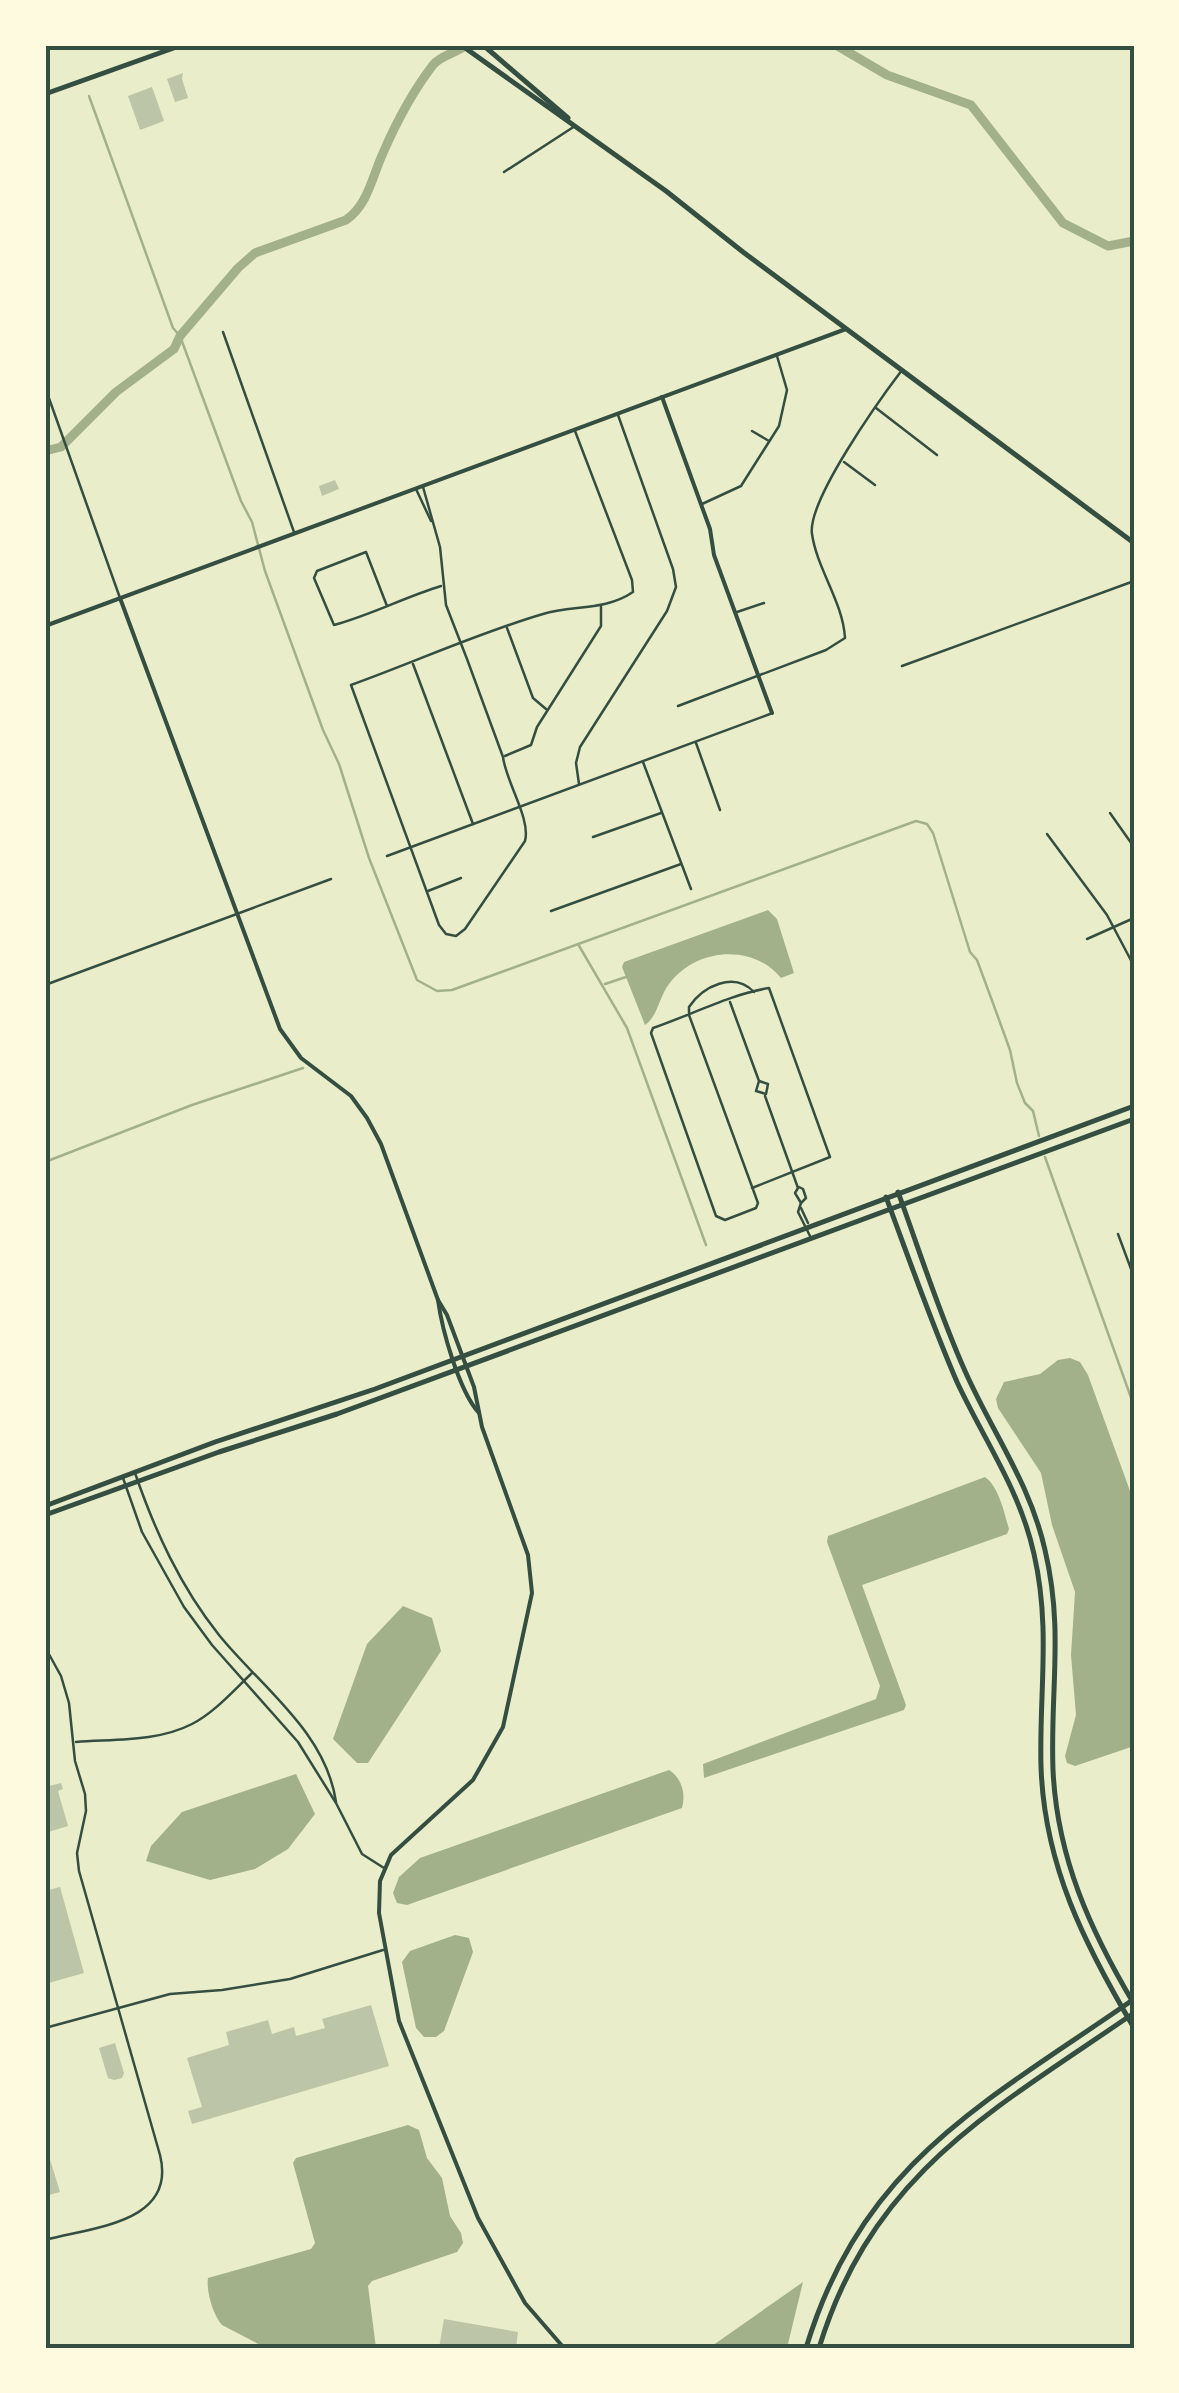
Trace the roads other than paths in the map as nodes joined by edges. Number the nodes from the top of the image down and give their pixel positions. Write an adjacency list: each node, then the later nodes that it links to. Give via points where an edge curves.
1 (182, 45): 4 (main road)
2 (460, 45): 5 (main road)
3 (483, 45): 5 (main road)
4 (45, 94)
5 (576, 126): 6 (street); 7 (main road)
6 (504, 172)
7 (846, 328): 9 (street); 10 (main road)
8 (223, 332): 23 (street)
9 (776, 354): 12 (street); 17 (street, via 787,400)
10 (903, 369): 13 (street); 24 (main road)
11 (45, 387): 27 (street)
12 (662, 397): 14 (street); 22 (street)
13 (874, 408): 18 (street); 19 (street)
14 (617, 414): 15 (street); 44 (street, via 676,587 667,612 580,746)
15 (575, 430): 21 (street); 29 (street, via 634,587)
16 (752, 431): 17 (street)
17 (770, 442): 22 (street, via 741,486)
18 (938, 455)
19 (842, 461): 20 (street); 37 (street, via 812,522 846,638)
20 (875, 485)
21 (419, 487): 23 (street); 26 (street, via 440,547)
22 (701, 505): 31 (street)
23 (294, 534): 27 (street)
24 (1134, 543)
25 (1134, 581): 36 (street)
26 (443, 585): 30 (street); 34 (street)
27 (120, 598): 32 (street); 61 (street)
28 (764, 603): 31 (street)
29 (600, 605): 33 (street, via 546,612); 39 (street, via 601,626)
30 (387, 606): 30 (street, via 334,625 316,571 366,552)
31 (735, 614): 37 (street)
32 (45, 626)
33 (507, 626): 34 (street); 39 (street, via 533,698)
34 (461, 644): 35 (street); 42 (street)
35 (413, 663): 49 (street); 52 (street, via 351,685)
36 (902, 666)
37 (758, 676): 38 (street); 40 (street)
38 (678, 706)
39 (548, 710): 42 (street, via 531,745)
40 (772, 713): 41 (street)
41 (695, 742): 43 (street); 46 (street)
42 (503, 757): 45 (street)
43 (643, 760): 44 (street); 47 (street)
44 (579, 785): 45 (street)
45 (518, 807): 49 (street); 59 (street, via 525,841 461,934 446,934)
46 (720, 810)
47 (662, 813): 51 (street); 55 (street)
48 (1110, 813): 53 (street)
49 (473, 824): 52 (street)
50 (1047, 834): 63 (street)
51 (593, 836)
52 (411, 847): 54 (street); 59 (street)
53 (1134, 848)
54 (387, 856)
55 (682, 864): 58 (street); 60 (street)
56 (461, 878): 59 (street)
57 (330, 879): 61 (street)
58 (691, 889)
59 (427, 891)
60 (551, 911)
61 (237, 913): 66 (street); 94 (street, via 280,1029 301,1058 350,1096 381,1144)
62 (1134, 918): 63 (street)
63 (1114, 926): 64 (street); 65 (street)
64 (1088, 940)
65 (1134, 966)
66 (45, 984)
67 (754, 992): 68 (street); 69 (street, via 736,982 713,985 696,996); 74 (street, via 769,988 830,1153 827,1161)
68 (730, 1001): 69 (street); 70 (street)
69 (689, 1015): 75 (street); 75 (street, via 651,1033 720,1219 758,1206)
70 (759, 1081): 71 (street, via 756,1091); 71 (street, via 768,1086)
71 (764, 1094): 74 (street)
72 (1134, 1106): 77 (main road)
73 (1134, 1118): 79 (main road)
74 (793, 1174): 75 (street); 76 (street)
75 (752, 1188)
76 (798, 1188): 80 (street); 80 (street, via 806,1196)
77 (898, 1192): 78 (main road); 79 (main road)
78 (886, 1197): 81 (main road); 82 (main road)
79 (902, 1204): 81 (main road); 90 (main road)
80 (800, 1205): 82 (street)
81 (890, 1208): 84 (main road); 91 (main road)
82 (807, 1226): 84 (street); 85 (main road)
83 (1118, 1234): 87 (street)
84 (811, 1238): 86 (main road)
85 (735, 1254): 86 (main road); 88 (main road)
86 (739, 1264): 89 (main road)
87 (1134, 1277)
88 (670, 1278): 89 (main road); 92 (main road)
89 (673, 1288): 93 (main road)
90 (936, 1299): 91 (main road); 97 (main road)
91 (926, 1303): 98 (main road)
92 (529, 1329): 93 (main road); 94 (main road)
93 (534, 1340): 95 (main road)
94 (458, 1356): 95 (street); 96 (street); 99 (main road)
95 (466, 1365): 96 (main road); 101 (street)
96 (458, 1368): 100 (main road); 101 (street)
97 (968, 1376): 98 (main road); 112 (main road, via 1020,1475)
98 (958, 1382): 113 (main road, via 1017,1497)
99 (375, 1389): 100 (main road); 102 (main road)
100 (378, 1398): 103 (main road)
101 (478, 1412): 123 (street, via 528,1555 532,1593 503,1726 473,1780)
102 (296, 1416): 103 (main road); 104 (main road)
103 (298, 1425): 105 (main road)
104 (215, 1442): 105 (main road); 106 (main road)
105 (219, 1452): 108 (main road)
106 (135, 1473): 107 (main road); 108 (street)
107 (123, 1477): 109 (street); 110 (main road)
108 (138, 1482): 109 (main road); 114 (street, via 170,1561)
109 (126, 1486): 111 (main road); 115 (street, via 160,1566)
110 (45, 1506)
111 (45, 1515)
112 (1046, 1553): 113 (main road); 120 (main road, via 1058,1635)
113 (1034, 1556): 121 (main road, via 1046,1635)
114 (221, 1637): 115 (street); 117 (street)
115 (212, 1645): 118 (street)
116 (45, 1647): 119 (street, via 65,1688)
117 (253, 1672): 118 (street); 122 (street, via 297,1721 328,1770)
118 (244, 1680): 119 (street, via 208,1714 177,1730); 122 (street, via 298,1742)
119 (74, 1742): 128 (street, via 86,1811 78,1863)
120 (1054, 1770): 121 (main road); 124 (main road)
121 (1041, 1771): 125 (main road)
122 (336, 1804): 123 (street, via 353,1842)
123 (384, 1868): 126 (street, via 378,1895)
124 (1070, 1870): 125 (main road); 127 (main road, via 1097,1940)
125 (1058, 1874): 129 (main road, via 1086,1945)
126 (385, 1949): 128 (street, via 290,1979); 136 (street, via 398,2021 478,2218 525,2303)
127 (1133, 2001): 129 (main road)
128 (117, 2007): 131 (street); 133 (street, via 163,2168 160,2189 142,2212)
129 (1122, 2007): 130 (main road); 134 (main road, via 936,2140 877,2204)
130 (1131, 2016): 132 (main road); 135 (main road, via 944,2148 886,2211)
131 (45, 2028)
132 (1134, 2028)
133 (45, 2240)
134 (842, 2260): 135 (main road); 137 (main road)
135 (852, 2265): 138 (main road)
136 (564, 2348)
137 (806, 2348)
138 (818, 2348)

